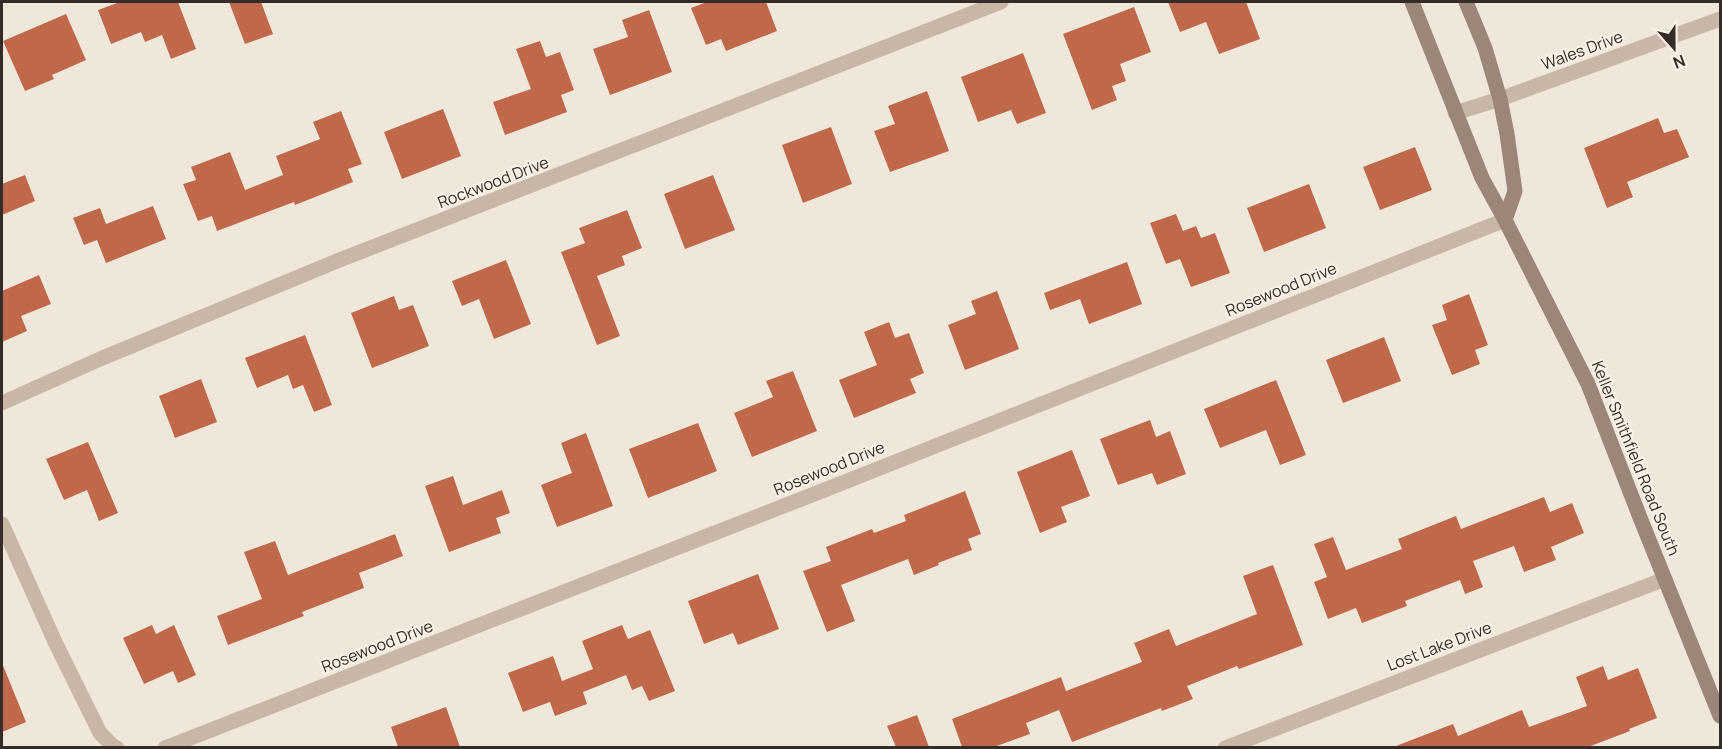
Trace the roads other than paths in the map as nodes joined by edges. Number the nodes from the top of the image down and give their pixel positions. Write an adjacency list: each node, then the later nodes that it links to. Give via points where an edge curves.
1 (1001, 2): 8 (street, Rockwood Drive, via 337,261)
2 (1412, 2): 6 (main road, Keller Smithfield Road South)
3 (1466, 2): 5 (main road)
4 (1720, 18): 5 (street, Wales Drive)
5 (1500, 99): 6 (street, Wales Drive); 7 (main road, via 1515,191)
6 (1455, 113): 7 (main road, Keller Smithfield Road South, via 1482,178)
7 (1505, 220): 10 (main road, Keller Smithfield Road South, via 1588,384); 13 (street, Rosewood Drive)
8 (2, 404)
9 (2, 524): 12 (street, via 100,733)
10 (1665, 579): 11 (main road, Keller Smithfield Road South); 14 (street, Lost Lake Drive)
11 (1720, 716)
12 (117, 747)
13 (165, 747)
14 (1225, 747)

